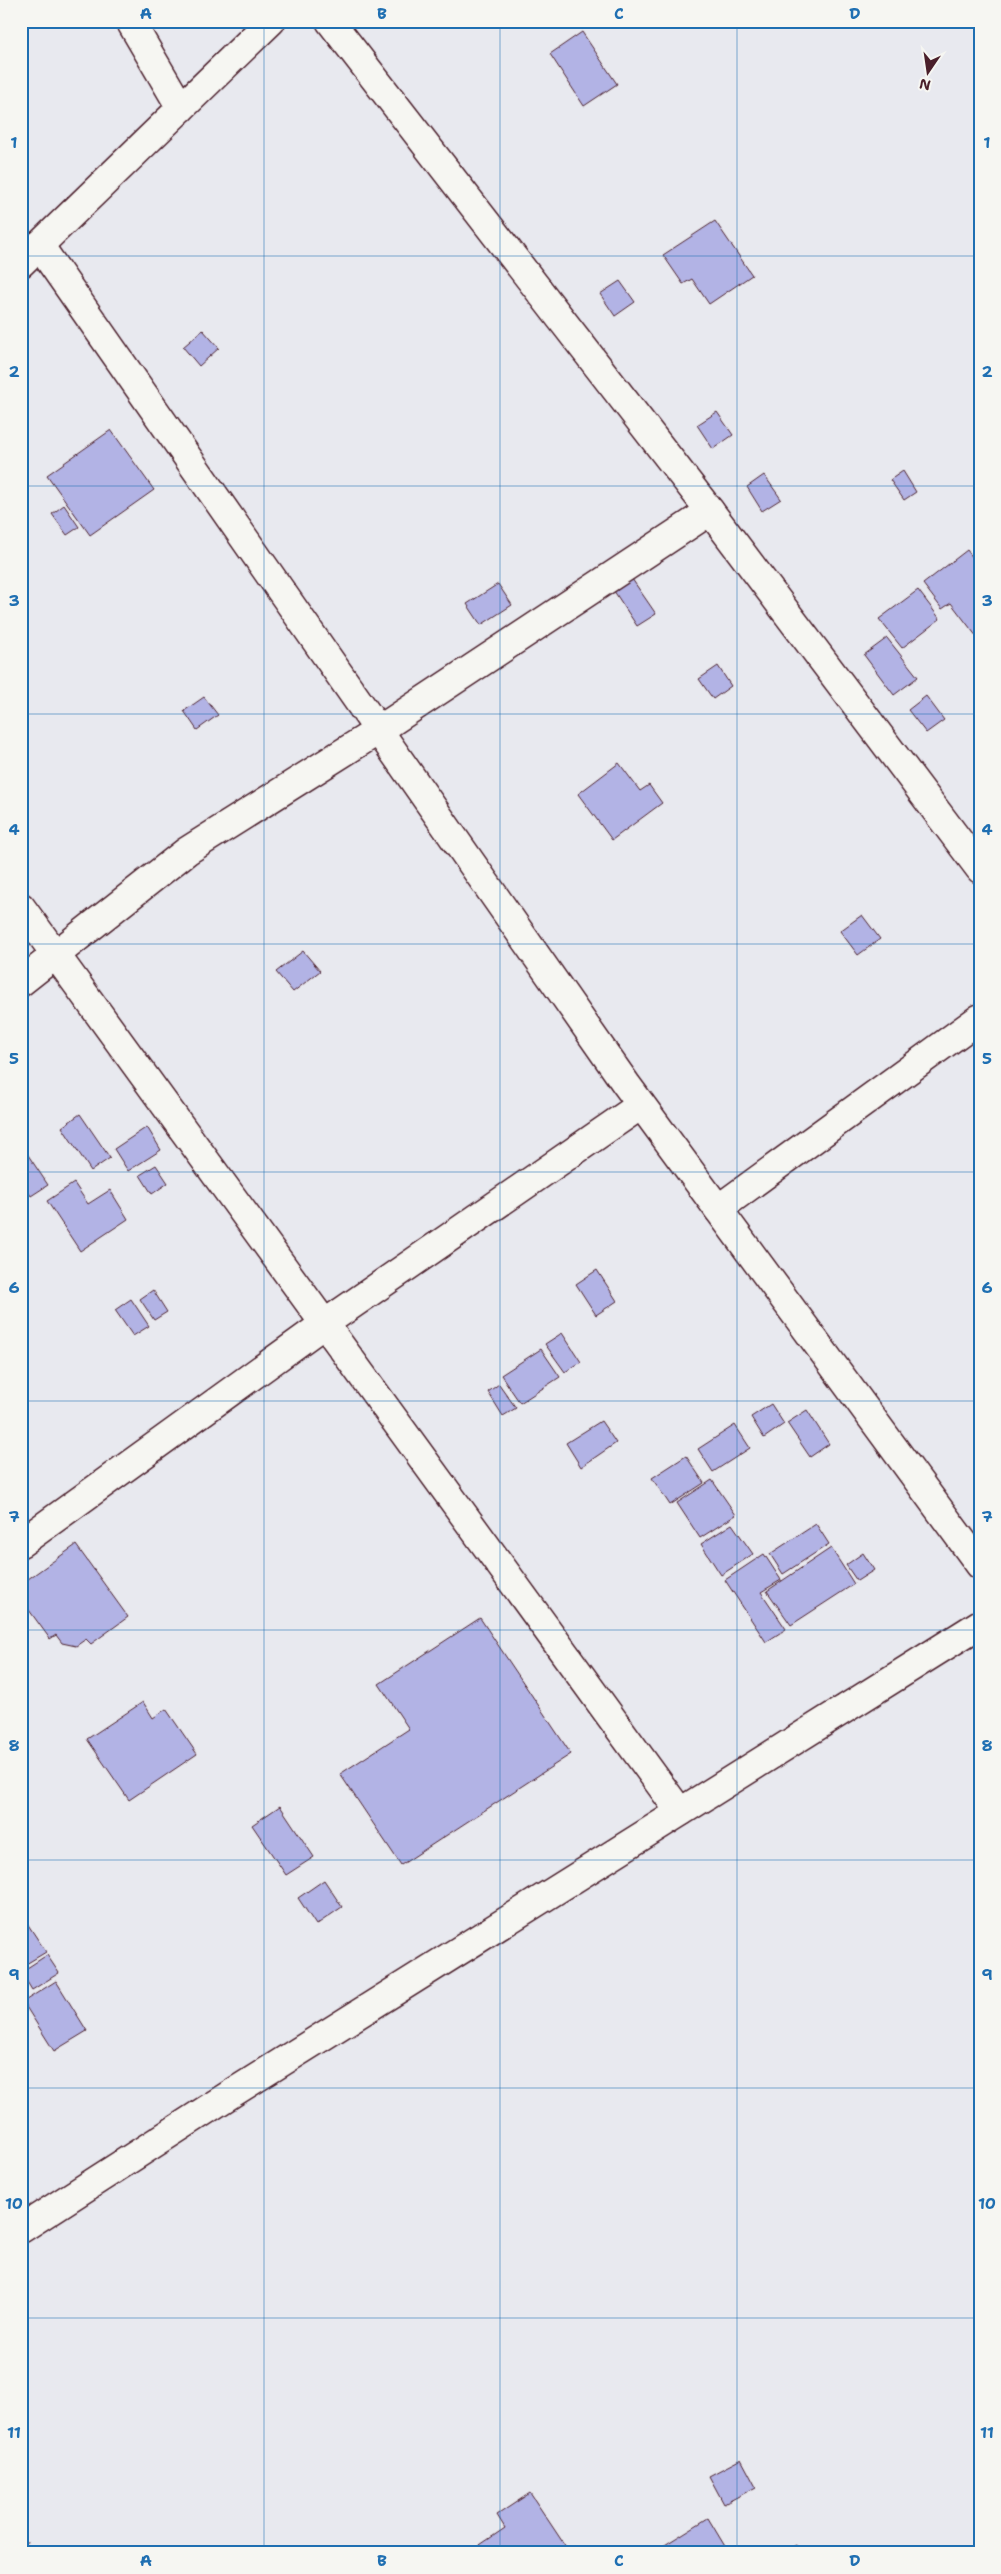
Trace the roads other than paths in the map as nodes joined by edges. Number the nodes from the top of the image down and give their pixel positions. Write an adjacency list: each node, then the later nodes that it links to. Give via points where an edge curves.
1 (130, 21): 4 (street)
2 (271, 21): 4 (street)
3 (330, 21): 6 (street)
4 (181, 108): 5 (street)
5 (30, 254): 7 (street)
6 (710, 511): 7 (street); 8 (street)
7 (379, 730): 10 (street, via 187,851); 13 (street)
8 (980, 869)
9 (21, 907): 10 (street)
10 (55, 957): 11 (street); 15 (street)
11 (21, 982)
12 (980, 1018): 14 (street)
13 (641, 1105): 14 (street); 15 (street)
14 (718, 1209): 17 (street)
15 (324, 1324): 16 (street); 19 (street)
16 (21, 1543)
17 (980, 1565)
18 (980, 1624): 19 (street)
19 (680, 1812): 20 (street)
20 (21, 2229)

